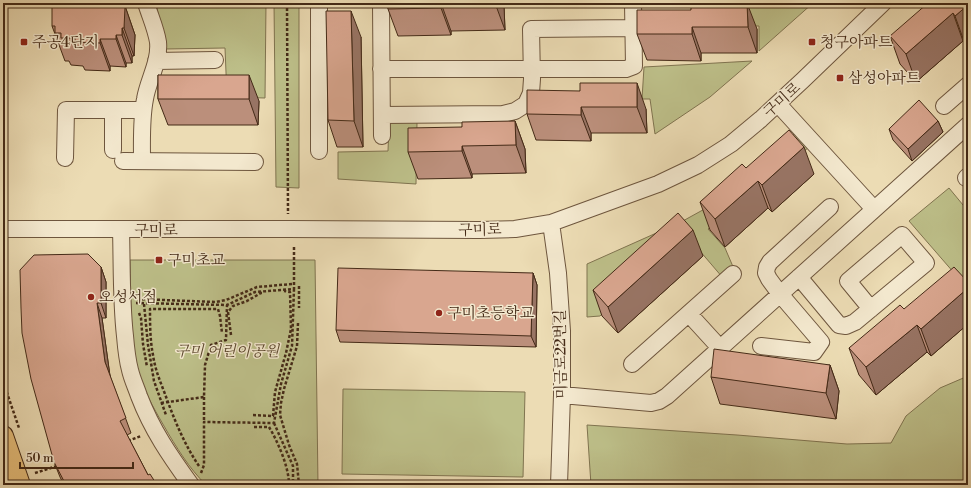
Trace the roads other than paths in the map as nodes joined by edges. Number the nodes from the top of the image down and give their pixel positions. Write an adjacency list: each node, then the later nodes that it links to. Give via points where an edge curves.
1 (146, 3): 8 (street, via 158,42)
2 (319, 3): 19 (street)
3 (381, 3): 9 (street)
4 (633, 3): 6 (street)
5 (883, 3): 12 (street, 구미로)
6 (633, 28): 10 (street, via 634,66 626,69); 10 (street, via 531,29)
7 (215, 60): 8 (street)
8 (156, 61): 15 (street)
9 (381, 69): 10 (street); 16 (street)
10 (532, 69): 16 (street, via 531,93 526,104 515,111 503,114)
11 (968, 84): 13 (street)
12 (778, 104): 24 (street); 25 (street, 구미로, via 731,144 698,165 658,184)
13 (944, 106)
14 (113, 110): 15 (street); 20 (street, via 66,110); 21 (street, via 118,155)
15 (143, 110): 21 (street)
16 (382, 116): 18 (street)
17 (968, 125): 24 (street)
18 (382, 136)
19 (319, 151)
20 (65, 158)
21 (142, 161): 22 (street)
22 (255, 162)
23 (830, 207): 30 (street, via 767,267 766,273)
24 (874, 209): 29 (street)
25 (551, 223): 27 (street, 구미로, via 515,229 479,230); 36 (street, 미금로22번길, via 562,331)
26 (3, 230): 27 (street, 구미로)
27 (121, 230): 39 (street, via 123,315 130,370 151,423 173,461)
28 (733, 274): 32 (street)
29 (799, 277): 30 (street); 31 (street, via 839,325 846,326 855,322)
30 (780, 294): 33 (street, via 821,342 814,352); 34 (street)
31 (871, 309): 31 (street, via 926,264 902,235 848,281)
32 (689, 314): 34 (street); 35 (street)
33 (761, 346)
34 (720, 348): 36 (street, via 659,401 651,403)
35 (632, 364)
36 (562, 395): 40 (street, 미금로22번길)
37 (12, 434): 38 (main road)
38 (31, 479)
39 (191, 485)
40 (559, 485)

